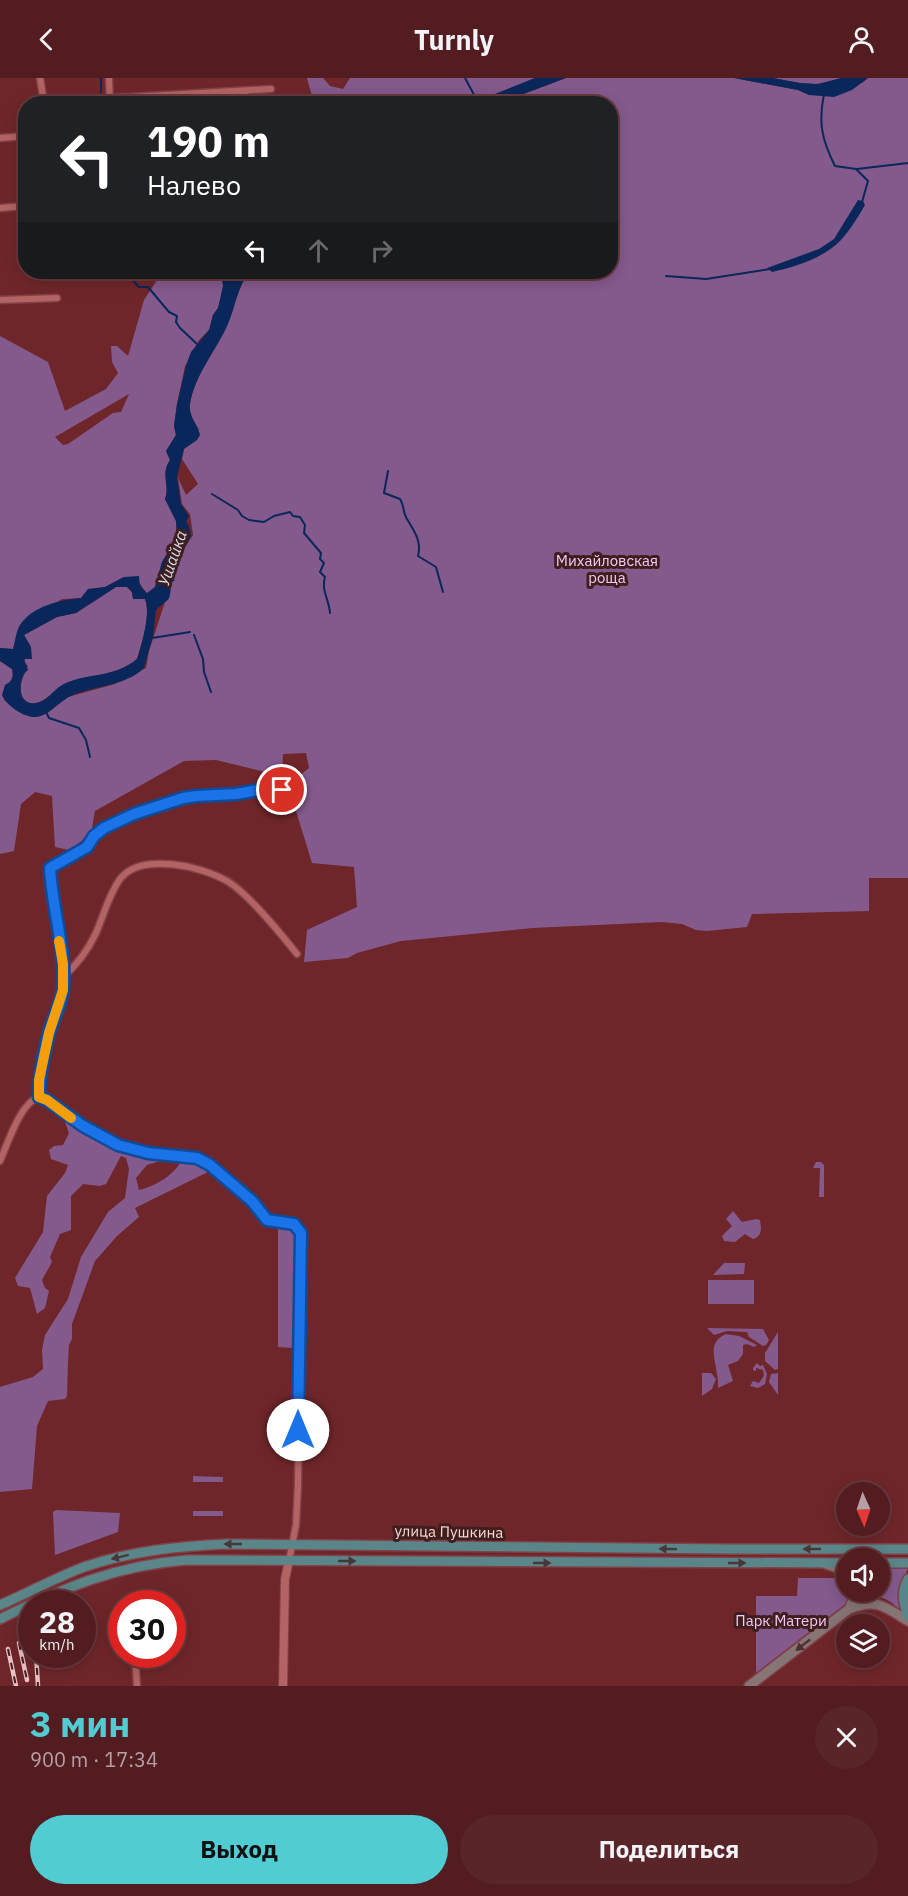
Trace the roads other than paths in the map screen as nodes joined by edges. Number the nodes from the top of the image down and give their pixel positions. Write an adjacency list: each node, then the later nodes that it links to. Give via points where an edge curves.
1 (40, 78): 5 (street)
2 (109, 78): 6 (street)
3 (271, 89): 4 (street)
4 (246, 91): 7 (street); 8 (street)
5 (43, 96)
6 (110, 96)
7 (178, 96)
8 (246, 96)
9 (18, 137): 10 (street)
10 (0, 138)
11 (18, 207): 12 (street)
12 (0, 208)
13 (57, 298): 14 (street)
14 (0, 300)
15 (282, 790): 17 (street, via 274,787 189,797 134,814 104,828 87,847 50,868)
16 (297, 954): 17 (street, via 228,881 154,863 127,872 119,881 83,957)
17 (63, 977): 18 (street, via 39,1080)
18 (39, 1097): 19 (street, via 32,1100 20,1117); 20 (street, via 118,1145 148,1153 197,1158 252,1201 267,1220 294,1224 301,1233 298,1485)
19 (0, 1161)
20 (292, 1545): 21 (main road, улица Пушкина, one-way to 20); 22 (street); 30 (main road, улица Пушкина, one-way to 30, via 218,1544 149,1550 83,1568)
21 (908, 1547)
22 (289, 1561): 23 (main road, улица Пушкина, one-way to 23); 33 (main road, улица Пушкина, via 187,1560 124,1568 48,1595); 37 (street, via 285,1579)
23 (824, 1563): 24 (main road, улица Пушкина); 27 (main road)
24 (836, 1563)
25 (890, 1563): 26 (main road)
26 (908, 1563)
27 (836, 1567)
28 (908, 1579): 32 (main road, via 903,1597)
29 (852, 1602): 31 (main road)
30 (0, 1605)
31 (849, 1609): 34 (main road, via 877,1603); 38 (main road, one-way to 38)
32 (908, 1616)
33 (0, 1618)
34 (908, 1621)
35 (136, 1668): 36 (street)
36 (137, 1686)
37 (284, 1686)
38 (749, 1686)

